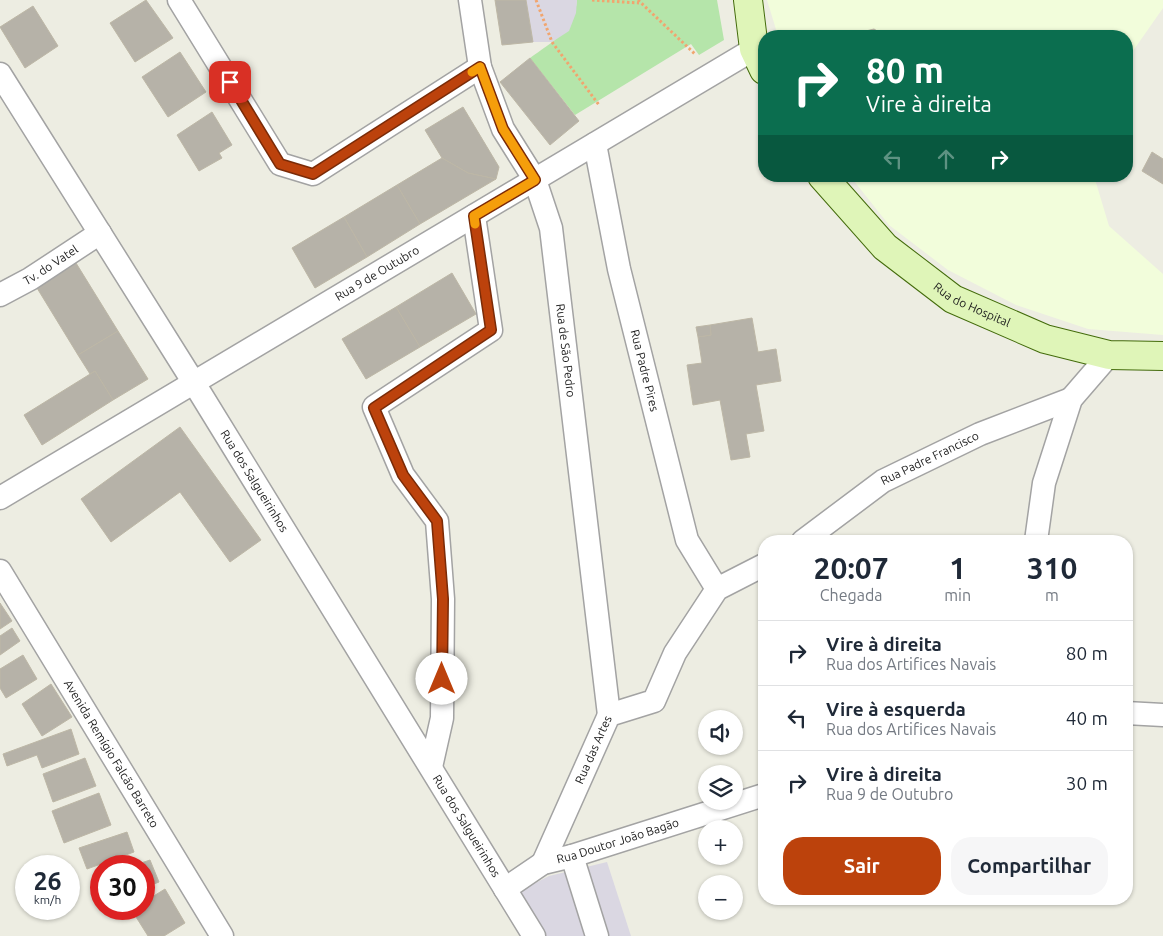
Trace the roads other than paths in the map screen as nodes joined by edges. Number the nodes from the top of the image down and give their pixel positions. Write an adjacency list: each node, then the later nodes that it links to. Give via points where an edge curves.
1 (179, 0): 6 (street, via 280,164 313,174)
2 (470, 0): 6 (street, Rua de São Pedro)
3 (748, 0): 4 (street)
4 (758, 54)
5 (758, 60): 8 (street, Rua 9 de Outubro)
6 (480, 67): 9 (street, Rua de São Pedro, via 503,129)
7 (0, 74): 12 (street, Rua dos Salgueirinhos)
8 (595, 144): 9 (street, Rua 9 de Outubro); 23 (street, Rua Padre Pires, via 622,279 687,540)
9 (535, 180): 11 (street, Rua 9 de Outubro); 25 (street, Rua de São Pedro, via 551,228)
10 (827, 182): 14 (street, Rua do Hospital, via 885,247 953,299 1045,339)
11 (474, 216): 16 (street, Rua 9 de Outubro); 27 (street, via 491,330 374,408 403,475 437,521 443,599 442,718)
12 (100, 233): 13 (street, Tv. do Vatel, via 30,280); 16 (street, Rua dos Salgueirinhos)
13 (0, 295)
14 (1109, 355): 15 (street, Rua do Hospital); 17 (street)
15 (1163, 356)
16 (194, 383): 18 (street, Rua 9 de Outubro); 27 (street, Rua dos Salgueirinhos)
17 (1071, 399): 19 (street, Rua Padre Francisco, via 980,434 883,481); 20 (street, via 1044,483)
18 (0, 498)
19 (811, 535)
20 (1037, 535)
21 (758, 568): 23 (street)
22 (0, 571): 32 (street, Avenida Remígio Falcão Barreto)
23 (717, 589): 25 (street, Rua das Artes, via 675,653 654,700)
24 (1133, 713): 26 (street)
25 (609, 715): 30 (street, Rua das Artes)
26 (1163, 715)
27 (431, 767): 31 (street, Rua dos Salgueirinhos)
28 (758, 797): 29 (street, Rua Doutor João Bagão)
29 (572, 856): 30 (street, Rua Doutor João Bagão); 34 (street)
30 (543, 863): 31 (street, Rua Doutor João Bagão)
31 (505, 889): 33 (street, Rua dos Salgueirinhos)
32 (222, 936)
33 (534, 936)
34 (597, 936)

